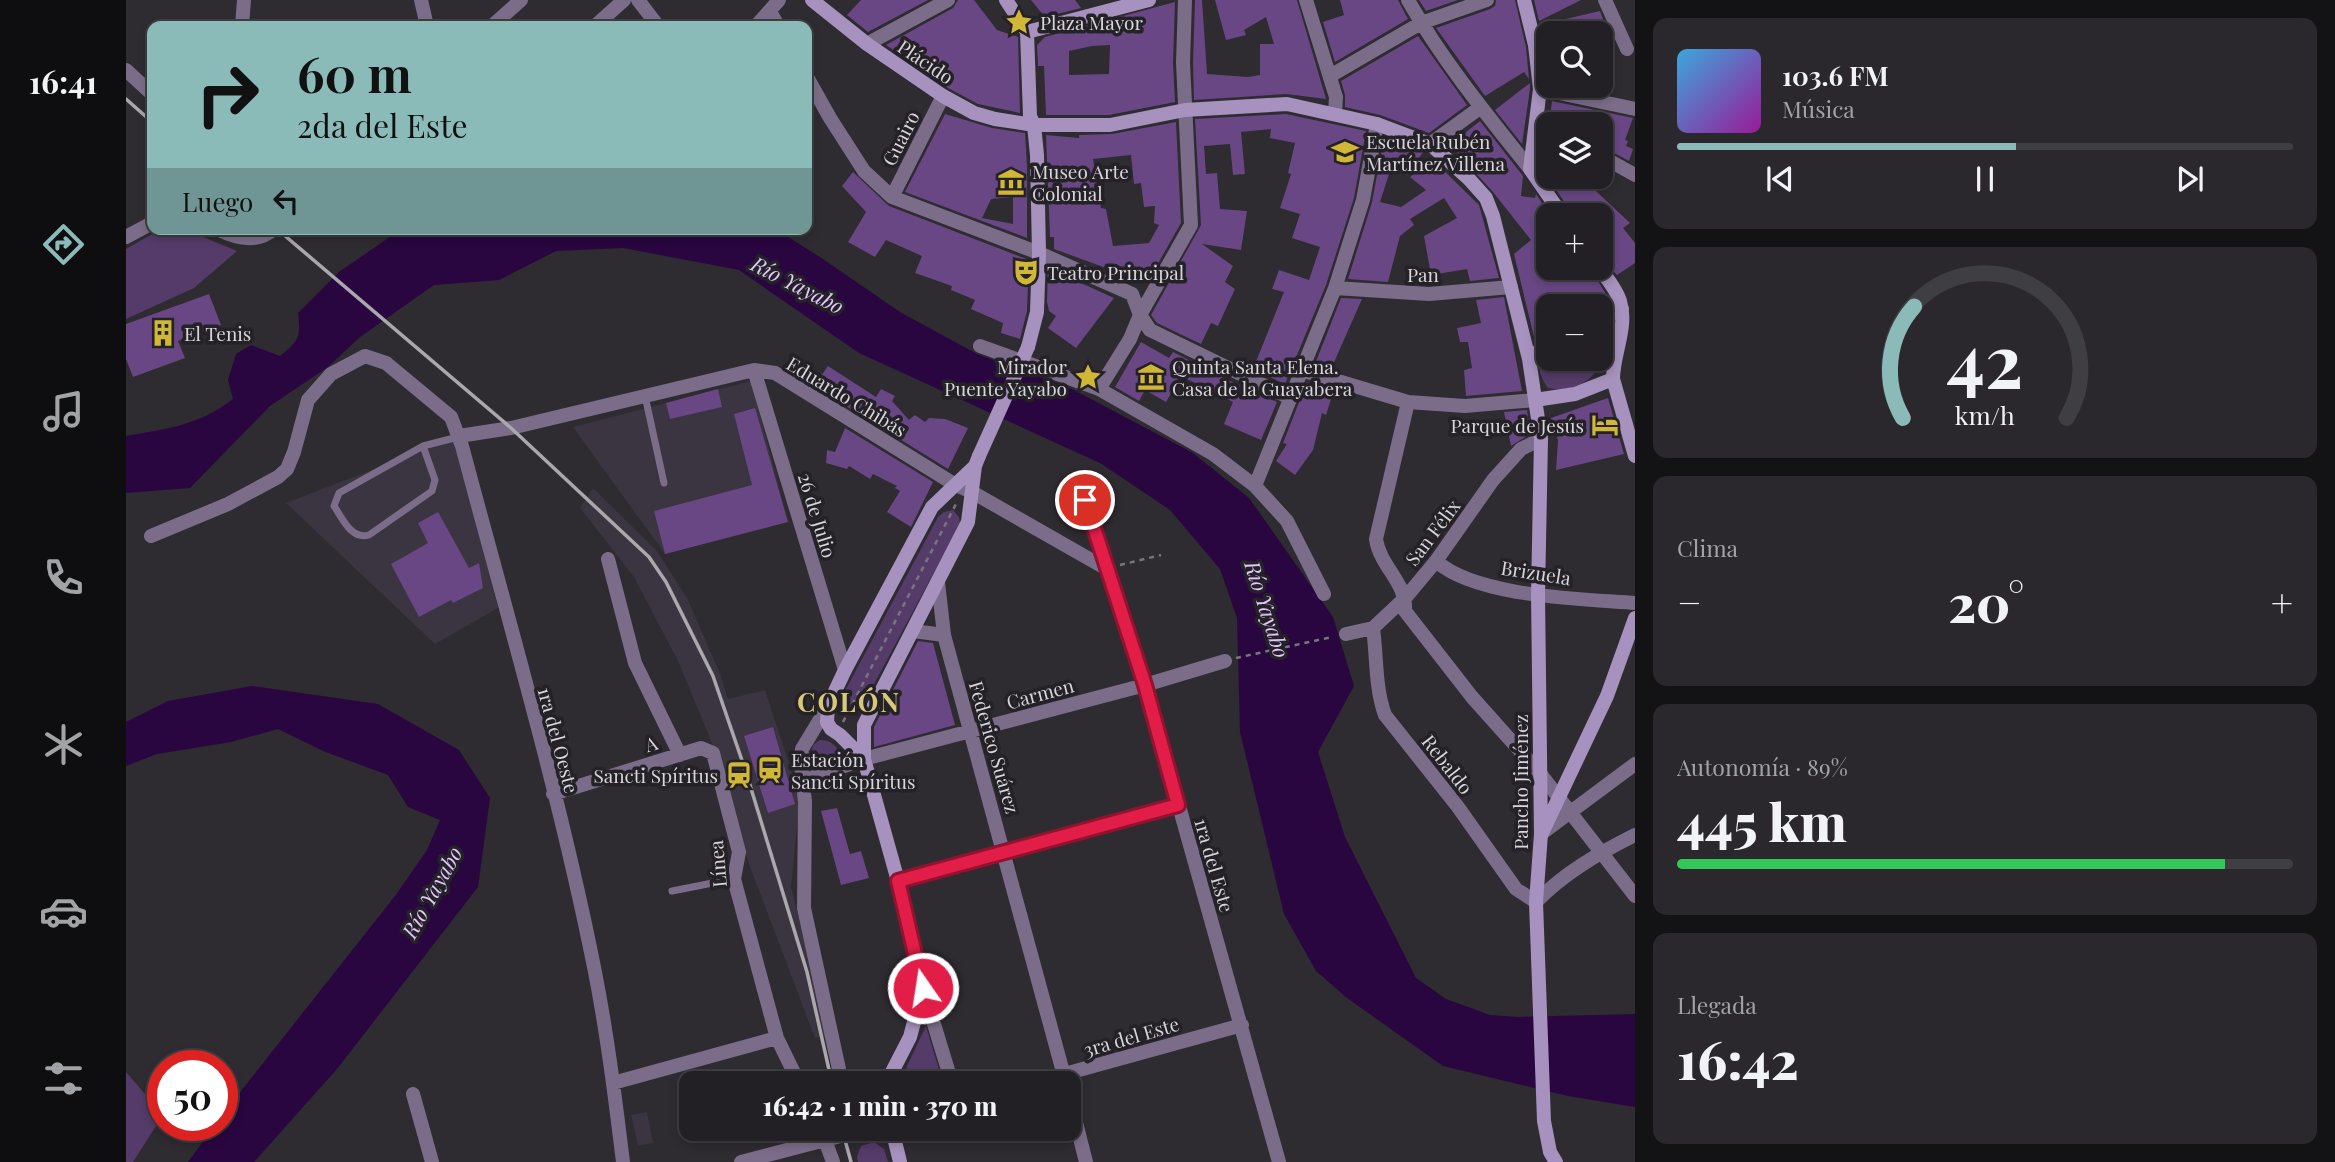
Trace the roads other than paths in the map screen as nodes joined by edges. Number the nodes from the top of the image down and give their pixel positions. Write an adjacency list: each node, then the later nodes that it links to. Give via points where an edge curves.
1 (244, 0): 17 (street)
2 (421, 0): 18 (street)
3 (521, 0): 19 (street)
4 (624, 0): 20 (street)
5 (639, 0): 21 (street)
6 (812, 0): 25 (main road, Plácido)
7 (948, 0): 25 (street)
8 (1006, 0): 24 (main road)
9 (1149, 0): 24 (main road)
10 (1185, 0): 36 (street)
11 (1306, 0): 29 (street)
12 (1408, 0): 23 (street)
13 (1488, 0): 23 (street)
14 (1524, 0): 27 (main road)
15 (1605, 0): 26 (street)
16 (775, 6): 22 (street)
17 (242, 21)
18 (426, 21)
19 (498, 21)
20 (601, 21)
21 (654, 21)
22 (761, 21)
23 (1421, 23): 29 (street); 34 (street)
24 (1027, 32): 39 (main road)
25 (867, 44): 32 (main road, Plácido)
26 (1631, 49)
27 (1536, 54)
28 (126, 70): 31 (street)
29 (1330, 76): 37 (street)
30 (812, 86): 45 (street, via 864,171)
31 (147, 89)
32 (943, 96): 39 (main road, Plácido, via 995,120); 45 (street, Guairo)
33 (1583, 98): 35 (street)
34 (1481, 107): 40 (street); 43 (street)
35 (1635, 109)
36 (1185, 110): 37 (main road, Plácido, via 1287,104); 39 (main road, Plácido, via 1110,125); 56 (street, via 1191,225)
37 (1335, 114): 38 (main road, Plácido)
38 (1377, 124): 40 (main road, Plácido); 54 (street, via 1363,200)
39 (1034, 125): 51 (main road)
40 (1430, 144): 53 (main road, Pancho Jiménez, via 1486,198)
41 (1536, 149): 43 (main road)
42 (1613, 163): 44 (street)
43 (1530, 169): 46 (main road)
44 (1635, 175)
45 (892, 198): 51 (street)
46 (1554, 203)
47 (147, 226): 50 (street)
48 (237, 235): 49 (street, via 250,239)
49 (267, 235)
50 (126, 237)
51 (1039, 253): 56 (street, via 1132,294); 74 (main road, bridge, via 1037,312 1028,347)
52 (1607, 280): 55 (main road)
53 (1511, 287): 54 (street, Pan, via 1429,294); 61 (main road, Pancho Jiménez)
54 (1335, 288): 63 (street)
55 (1628, 309): 59 (main road)
56 (1140, 315): 65 (street); 67 (street, via 1150,330)
57 (1613, 345): 59 (main road)
58 (980, 346): 65 (street)
59 (1616, 348): 64 (main road)
60 (1536, 353): 61 (main road)
61 (1529, 359): 68 (main road, Pancho Jiménez)
62 (754, 370): 66 (street); 76 (street, Eduardo Chibás, via 775,373); 97 (street, 26 de Julio)
63 (1301, 370): 67 (street); 69 (street)
64 (1613, 379): 68 (main road, via 1575,394); 73 (main road)
65 (1099, 389): 77 (street, via 1213,454)
66 (645, 396): 70 (street); 75 (lane)
67 (1290, 398): 77 (street)
68 (1535, 400): 69 (street, via 1465,406); 71 (main road, Pancho Jiménez)
69 (1408, 402): 89 (street, via 1376,539 1378,551)
70 (459, 436): 72 (lane); 82 (street, 1ra del Oeste, via 451,417 386,363 365,356 331,374 308,400 288,469 228,504); 108 (street, 1ra del Oeste)
71 (1541, 439): 84 (street, San Félix, via 1521,449 1493,480); 88 (main road, Pancho Jiménez)
72 (423, 446): 72 (lane, via 435,480 432,491 369,535 354,535 334,506 339,494)
73 (1635, 456)
74 (977, 461): 76 (main road); 78 (main road)
75 (664, 483)
76 (954, 484): 78 (street, Eduardo Chibás); 80 (main road)
77 (1255, 486): 87 (street, via 1287,521)
78 (972, 492): 81 (main road); 85 (street, Eduardo Chibás)
79 (1085, 500): 85 (street, 1ra del Este)
80 (932, 507): 81 (main road, via 958,500 966,506); 97 (main road)
81 (968, 522): 86 (main road)
82 (151, 536)
83 (608, 559): 103 (street, via 635,663)
84 (1436, 561): 88 (street, Brizuela, via 1465,579); 89 (street, San Félix)
85 (1107, 569): 98 (street, 1ra del Este)
86 (937, 582): 93 (main road); 95 (street, Federico Suárez)
87 (1324, 594)
88 (1538, 595): 90 (street, Brizuela); 106 (main road, Pancho Jiménez)
89 (1406, 597): 92 (street, San Félix); 106 (street, via 1405,611 1472,697)
90 (1635, 603)
91 (1635, 618): 109 (main road, via 1607,696)
92 (1373, 628): 94 (street); 120 (street, Rebaldo, via 1379,698 1385,715 1516,890)
93 (913, 631): 95 (street); 100 (main road)
94 (1346, 634)
95 (944, 635): 101 (street, Federico Suárez)
96 (1225, 661): 98 (street, Carmen)
97 (845, 670): 99 (main road)
98 (1145, 685): 101 (street, Carmen); 110 (street, 1ra del Este)
99 (828, 706): 102 (main road, via 827,722); 107 (street, via 802,749)
100 (864, 725): 102 (main road); 104 (main road)
101 (971, 732): 104 (street, Carmen); 114 (street, Federico Suárez)
102 (838, 734): 104 (main road)
103 (680, 755): 108 (street, A); 116 (street, Línea, via 702,748 713,753 739,852)
104 (864, 759): 107 (street, Carmen); 117 (main road)
105 (1635, 764): 111 (street)
106 (1539, 772): 109 (street); 112 (main road, Pancho Jiménez)
107 (803, 781): 125 (street, via 804,908)
108 (554, 794): 130 (street, 1ra del Oeste, via 594,967)
109 (1559, 798): 111 (street); 112 (main road)
110 (1178, 805): 114 (street); 122 (street, 1ra del Este)
111 (1571, 814): 112 (street); 115 (street)
112 (1541, 834): 120 (main road, Pancho Jiménez)
113 (1635, 835): 115 (street)
114 (1004, 851): 117 (street); 128 (street, Federico Suárez)
115 (1601, 852): 119 (street); 120 (street, via 1553,884)
116 (734, 878): 118 (lane); 123 (street, Línea)
117 (898, 881): 121 (main road)
118 (672, 891)
119 (1635, 896)
120 (1536, 902): 143 (main road, Pancho Jiménez, via 1544,1121)
121 (923, 988): 126 (main road, via 910,1037); 127 (street)
122 (1242, 1025): 129 (street, 3ra del Este); 142 (street, 1ra del Este)
123 (777, 1038): 124 (street, Línea); 130 (street)
124 (793, 1071)
125 (839, 1071)
126 (893, 1071)
127 (948, 1071)
128 (1063, 1071)
129 (1081, 1074)
130 (613, 1083): 137 (street, 1ra del Oeste)
131 (413, 1094): 136 (street)
132 (805, 1141): 138 (street)
133 (825, 1141): 139 (street)
134 (895, 1141): 140 (main road)
135 (1081, 1141): 141 (street)
136 (432, 1162)
137 (624, 1162)
138 (741, 1162)
139 (833, 1162)
140 (900, 1162)
141 (1086, 1162)
142 (1279, 1162)
143 (1556, 1162)

